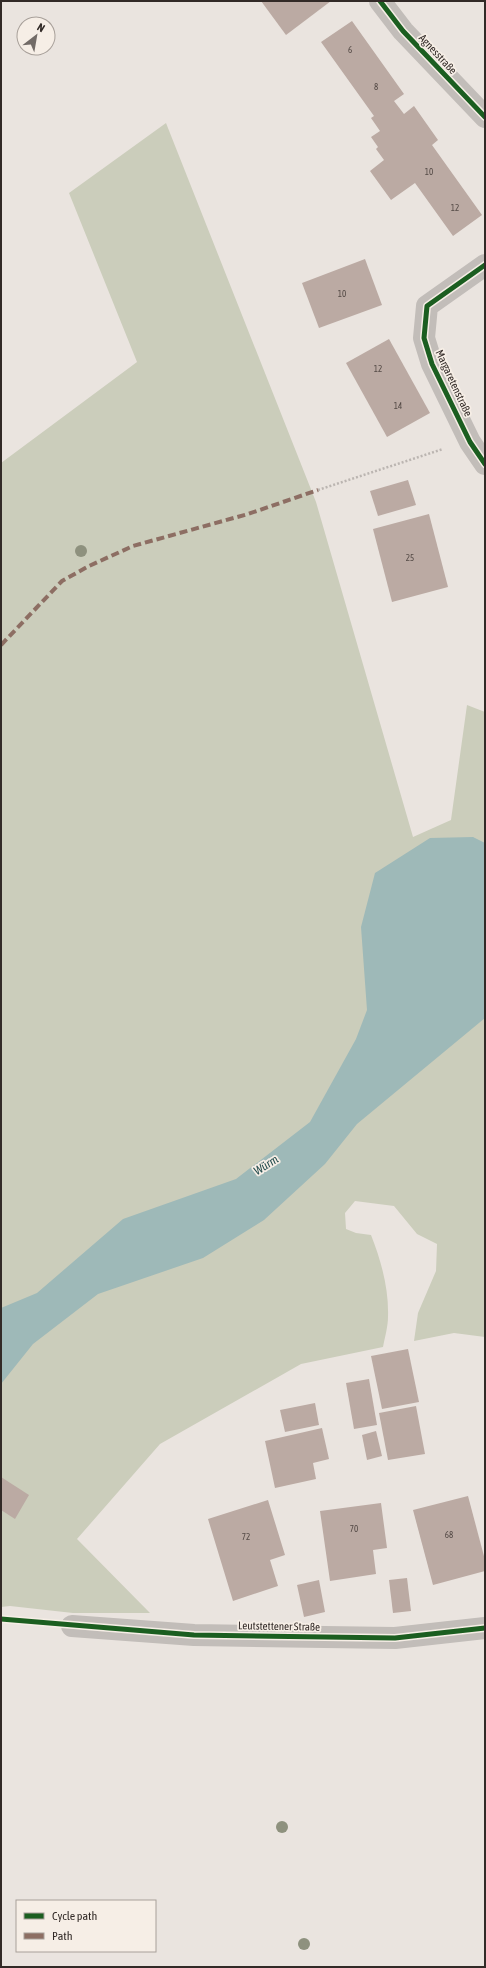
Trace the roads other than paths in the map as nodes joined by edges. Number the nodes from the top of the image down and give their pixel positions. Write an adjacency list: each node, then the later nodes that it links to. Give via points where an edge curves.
1 (380, 1): 2 (street, Agnesstraße, via 403,30)
2 (485, 117)
3 (485, 265): 4 (street, Margaretenstraße, via 427,306 424,338 432,364 470,442)
4 (485, 464)
5 (72, 1626): 6 (street, Leutstettener Straße, via 194,1635 395,1638)
6 (485, 1628)

